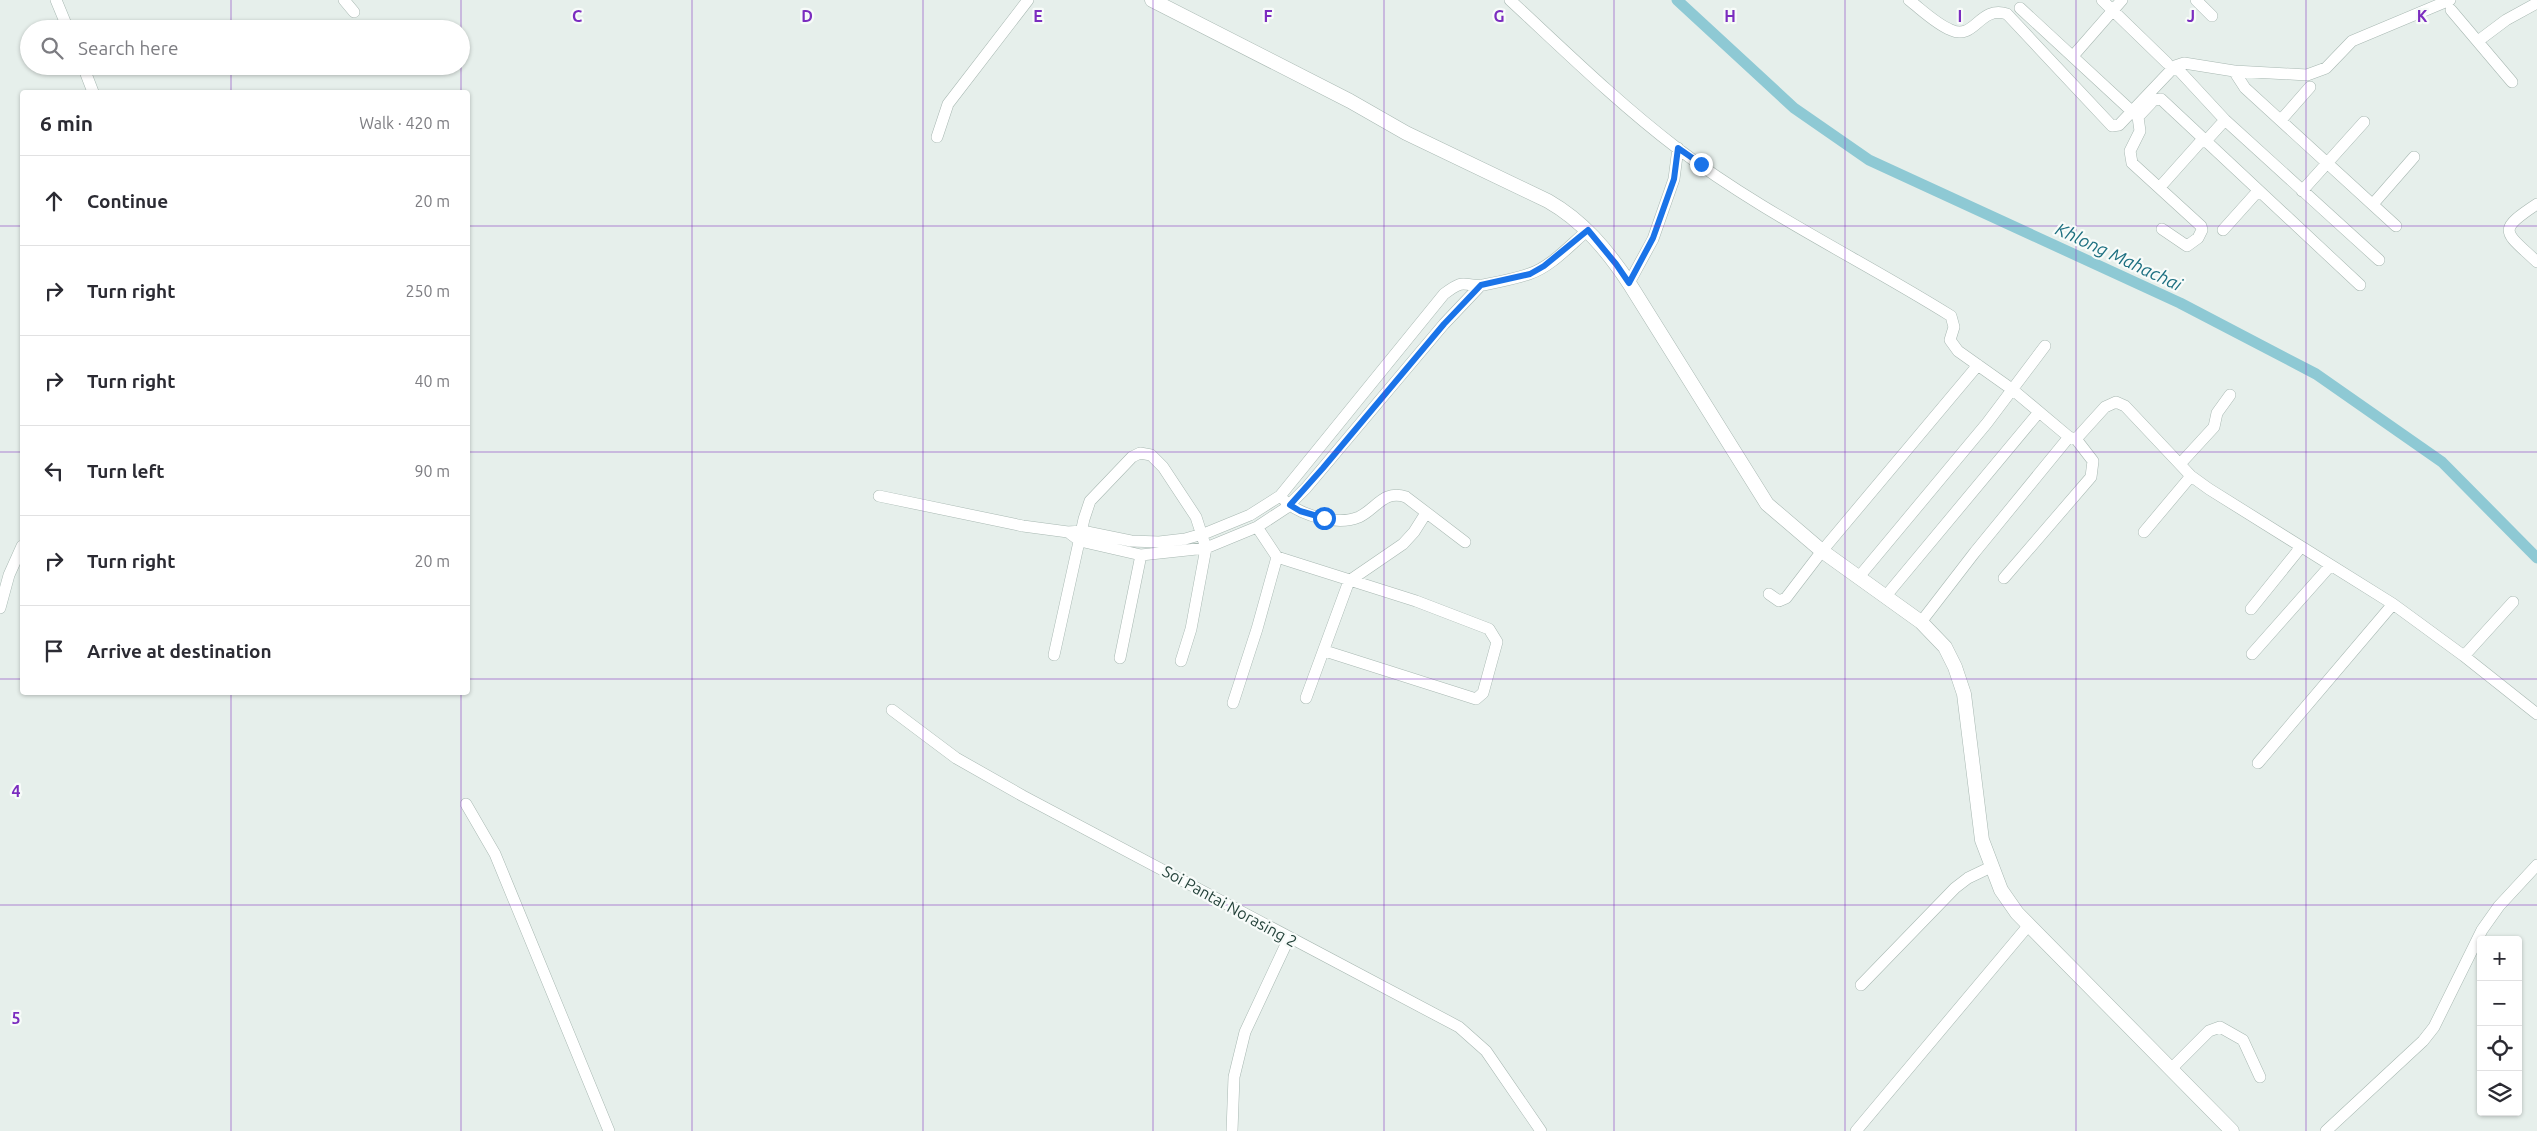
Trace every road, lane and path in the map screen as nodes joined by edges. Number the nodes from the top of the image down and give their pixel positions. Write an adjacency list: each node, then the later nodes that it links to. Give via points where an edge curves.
1 (56, 0): 16 (street)
2 (344, 0): 14 (street)
3 (1028, 0): 29 (street, via 948,104)
4 (1152, 0): 41 (street, via 1406,133 1548,201)
5 (1510, 0): 31 (street, via 1633,112)
6 (1909, 0): 25 (street, via 1956,32 1973,28 1990,12 2006,14 2108,124 2118,125)
7 (2102, 0): 13 (street)
8 (2122, 0): 13 (street)
9 (2196, 0): 15 (street)
10 (2537, 3): 17 (street)
11 (2451, 5): 17 (street); 20 (street, via 2352,41 2318,72 2298,77)
12 (2020, 8): 18 (street)
13 (2112, 9): 18 (street); 19 (street)
14 (354, 12)
15 (2212, 16)
16 (64, 20)
17 (2478, 41): 22 (street)
18 (2072, 56): 25 (street)
19 (2171, 65): 20 (street, via 2200,65); 25 (street); 26 (street)
20 (2234, 71): 27 (street, via 2245,88)
21 (86, 75): 24 (street)
22 (2512, 82)
23 (2310, 87): 27 (street)
24 (92, 90)
25 (2135, 114): 30 (street, via 2157,98); 34 (street, via 2140,131 2130,150 2132,163)
26 (2225, 120): 30 (street); 36 (street)
27 (2281, 120): 33 (street)
28 (2364, 122): 33 (street)
29 (938, 137)
30 (2204, 141): 34 (street); 35 (street)
31 (1678, 148): 45 (street, via 1674,179 1653,238); 49 (street, via 1747,196 1951,316 1954,327 1950,340 1958,351)
32 (2414, 157): 37 (street)
33 (2326, 163): 36 (street); 37 (street)
34 (2160, 187): 40 (street, via 2202,230 2188,246)
35 (2258, 191): 42 (street); 47 (street)
36 (2302, 191): 43 (street)
37 (2373, 204): 39 (street)
38 (2537, 204): 44 (street, via 2512,221 2508,228 2510,235)
39 (2396, 226)
40 (2162, 229)
41 (1588, 230): 45 (street); 46 (street, via 1530,274)
42 (2223, 230)
43 (2379, 260)
44 (2537, 262)
45 (1629, 283): 68 (street, via 1756,490 1779,516)
46 (1481, 285): 57 (street, via 1464,282 1444,294); 58 (street)
47 (2360, 285)
48 (2045, 346): 50 (street)
49 (1978, 366): 50 (street); 68 (street)
50 (2013, 390): 52 (street); 72 (street)
51 (2230, 395): 54 (street, via 2217,413 2214,427)
52 (2039, 412): 53 (street); 76 (street)
53 (2072, 438): 54 (street, via 2105,407 2116,402 2125,406); 73 (street, via 2093,461 2091,477); 81 (street, via 1974,552)
54 (2180, 464): 55 (street)
55 (2192, 476): 61 (street); 65 (street)
56 (879, 496): 63 (street)
57 (1280, 496): 58 (street); 62 (street, via 1250,515)
58 (1290, 505): 59 (street, via 1300,511 1343,520 1358,517 1383,498 1398,494); 60 (street)
59 (1426, 513): 64 (street); 74 (street, via 1403,544)
60 (1257, 527): 66 (street); 70 (street)
61 (2144, 532)
62 (1201, 534): 63 (street, via 1159,542); 63 (street, via 1196,517 1163,467 1151,456 1140,453 1132,457 1090,501); 66 (street)
63 (1081, 536): 69 (street); 84 (street)
64 (1465, 542)
65 (2301, 547): 71 (street); 80 (street)
66 (1206, 548): 69 (street); 87 (street)
67 (20, 550): 79 (street)
68 (1822, 551): 72 (street); 75 (street, via 1786,598 1779,601)
69 (1141, 555): 86 (street)
70 (1277, 557): 74 (street); 89 (street)
71 (2330, 566): 78 (street); 83 (street)
72 (1858, 578): 76 (street)
73 (2004, 578)
74 (1349, 581): 82 (street); 82 (street, via 1416,601 1489,629 1496,642 1483,693 1476,699)
75 (1769, 594)
76 (1885, 597): 81 (street)
77 (2513, 602): 85 (street)
78 (2393, 604): 85 (street); 92 (street)
79 (0, 608)
80 (2251, 609)
81 (1921, 622): 95 (street, via 1944,647 1964,694 1982,840)
82 (1325, 651): 88 (street)
83 (2252, 654)
84 (1054, 655)
85 (2464, 656): 91 (street)
86 (1120, 658)
87 (1182, 661)
88 (1306, 698)
89 (1233, 704)
90 (892, 710): 97 (street, Soi Pantai Norasing 2, via 956,758)
91 (2537, 714)
92 (2258, 763)
93 (466, 804): 101 (street, via 495,854)
94 (2537, 865): 106 (street, via 2499,906 2482,930 2434,1027 2423,1041)
95 (1991, 867): 96 (street, via 2001,890); 98 (street, via 1955,888)
96 (2028, 926): 99 (street); 104 (street)
97 (1289, 938): 102 (street, via 1245,1032 1234,1077); 103 (street, Soi Pantai Norasing 2, via 1459,1027 1486,1051)
98 (1861, 985)
99 (2171, 1069): 100 (street, via 2209,1031 2220,1026 2243,1040); 105 (street)
100 (2260, 1077)
101 (609, 1131)
102 (1232, 1131)
103 (1541, 1131)
104 (1856, 1131)
105 (2232, 1131)
106 (2326, 1131)

